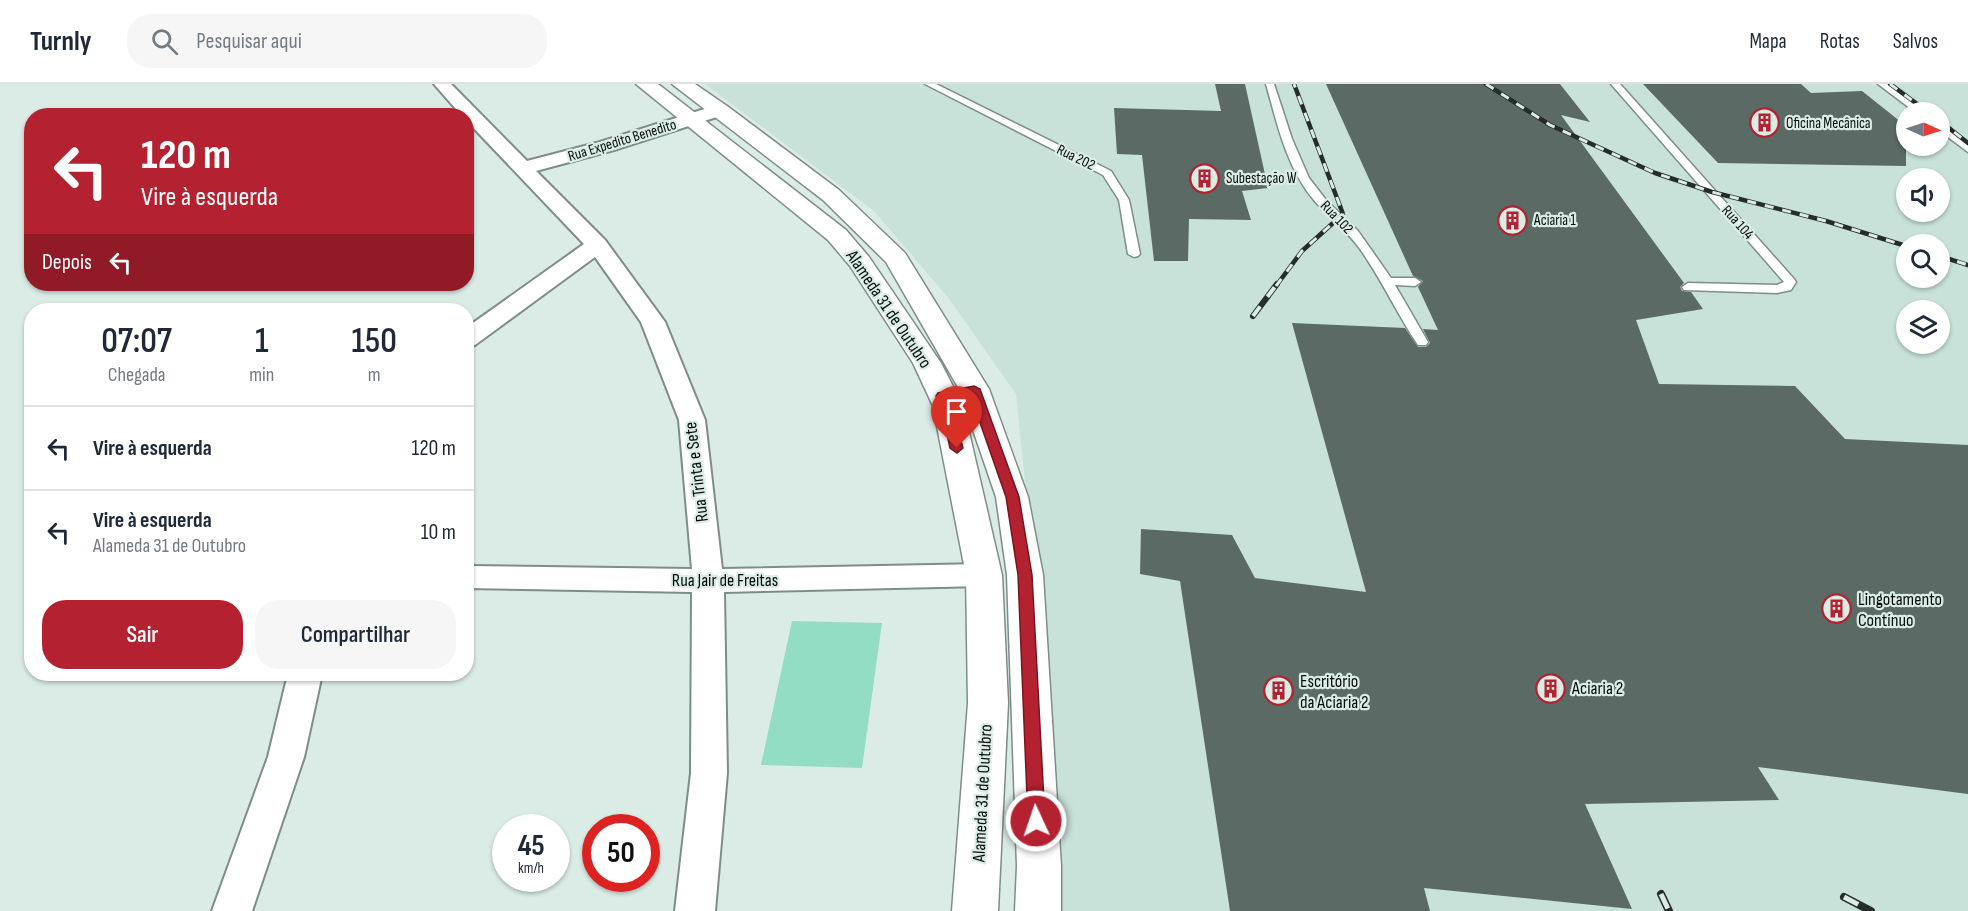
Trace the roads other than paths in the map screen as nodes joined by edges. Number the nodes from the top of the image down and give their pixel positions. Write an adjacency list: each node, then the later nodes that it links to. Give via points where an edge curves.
1 (442, 84): 9 (street, Rua Trinta e Sete)
2 (646, 84): 10 (main road, Alameda 31 de Outubro)
3 (682, 84): 10 (main road)
4 (929, 84): 16 (lane, Rua 202, via 1107,173 1119,185)
5 (1270, 84): 17 (lane, Rua 102, via 1293,157 1312,191 1352,231)
6 (1615, 84): 19 (lane, Rua 104, via 1790,282 1777,289)
7 (1882, 84): 8 (lane)
8 (1906, 102)
9 (465, 108)
10 (706, 115): 14 (street, Rua Expedito Benedito); 22 (main road, via 831,195 896,258); 23 (main road, Alameda 31 de Outubro, via 837,235 860,262 927,363)
11 (474, 117): 14 (street, Rua Trinta e Sete)
12 (1950, 135): 13 (lane)
13 (1968, 149)
14 (524, 168): 15 (street, Rua Trinta e Sete)
15 (597, 245): 20 (street); 26 (street, Rua Trinta e Sete, via 653,322 692,420)
16 (1134, 254)
17 (1389, 281): 18 (lane); 21 (lane, Rua 102)
18 (1415, 282)
19 (1688, 287)
20 (474, 334)
21 (1422, 342)
22 (974, 389): 23 (main road); 31 (main road, via 1012,497 1025,575)
23 (943, 396): 24 (main road, Alameda 31 de Outubro)
24 (984, 575): 26 (street, Rua Jair de Freitas); 30 (main road, Alameda 31 de Outubro, via 988,703)
25 (474, 576): 26 (street, Rua Jair de Freitas)
26 (708, 581): 29 (street, Rua Trinta e Sete, via 709,773)
27 (303, 681): 28 (street, via 286,757)
28 (232, 911)
29 (695, 911)
30 (975, 911)
31 (1038, 911)

